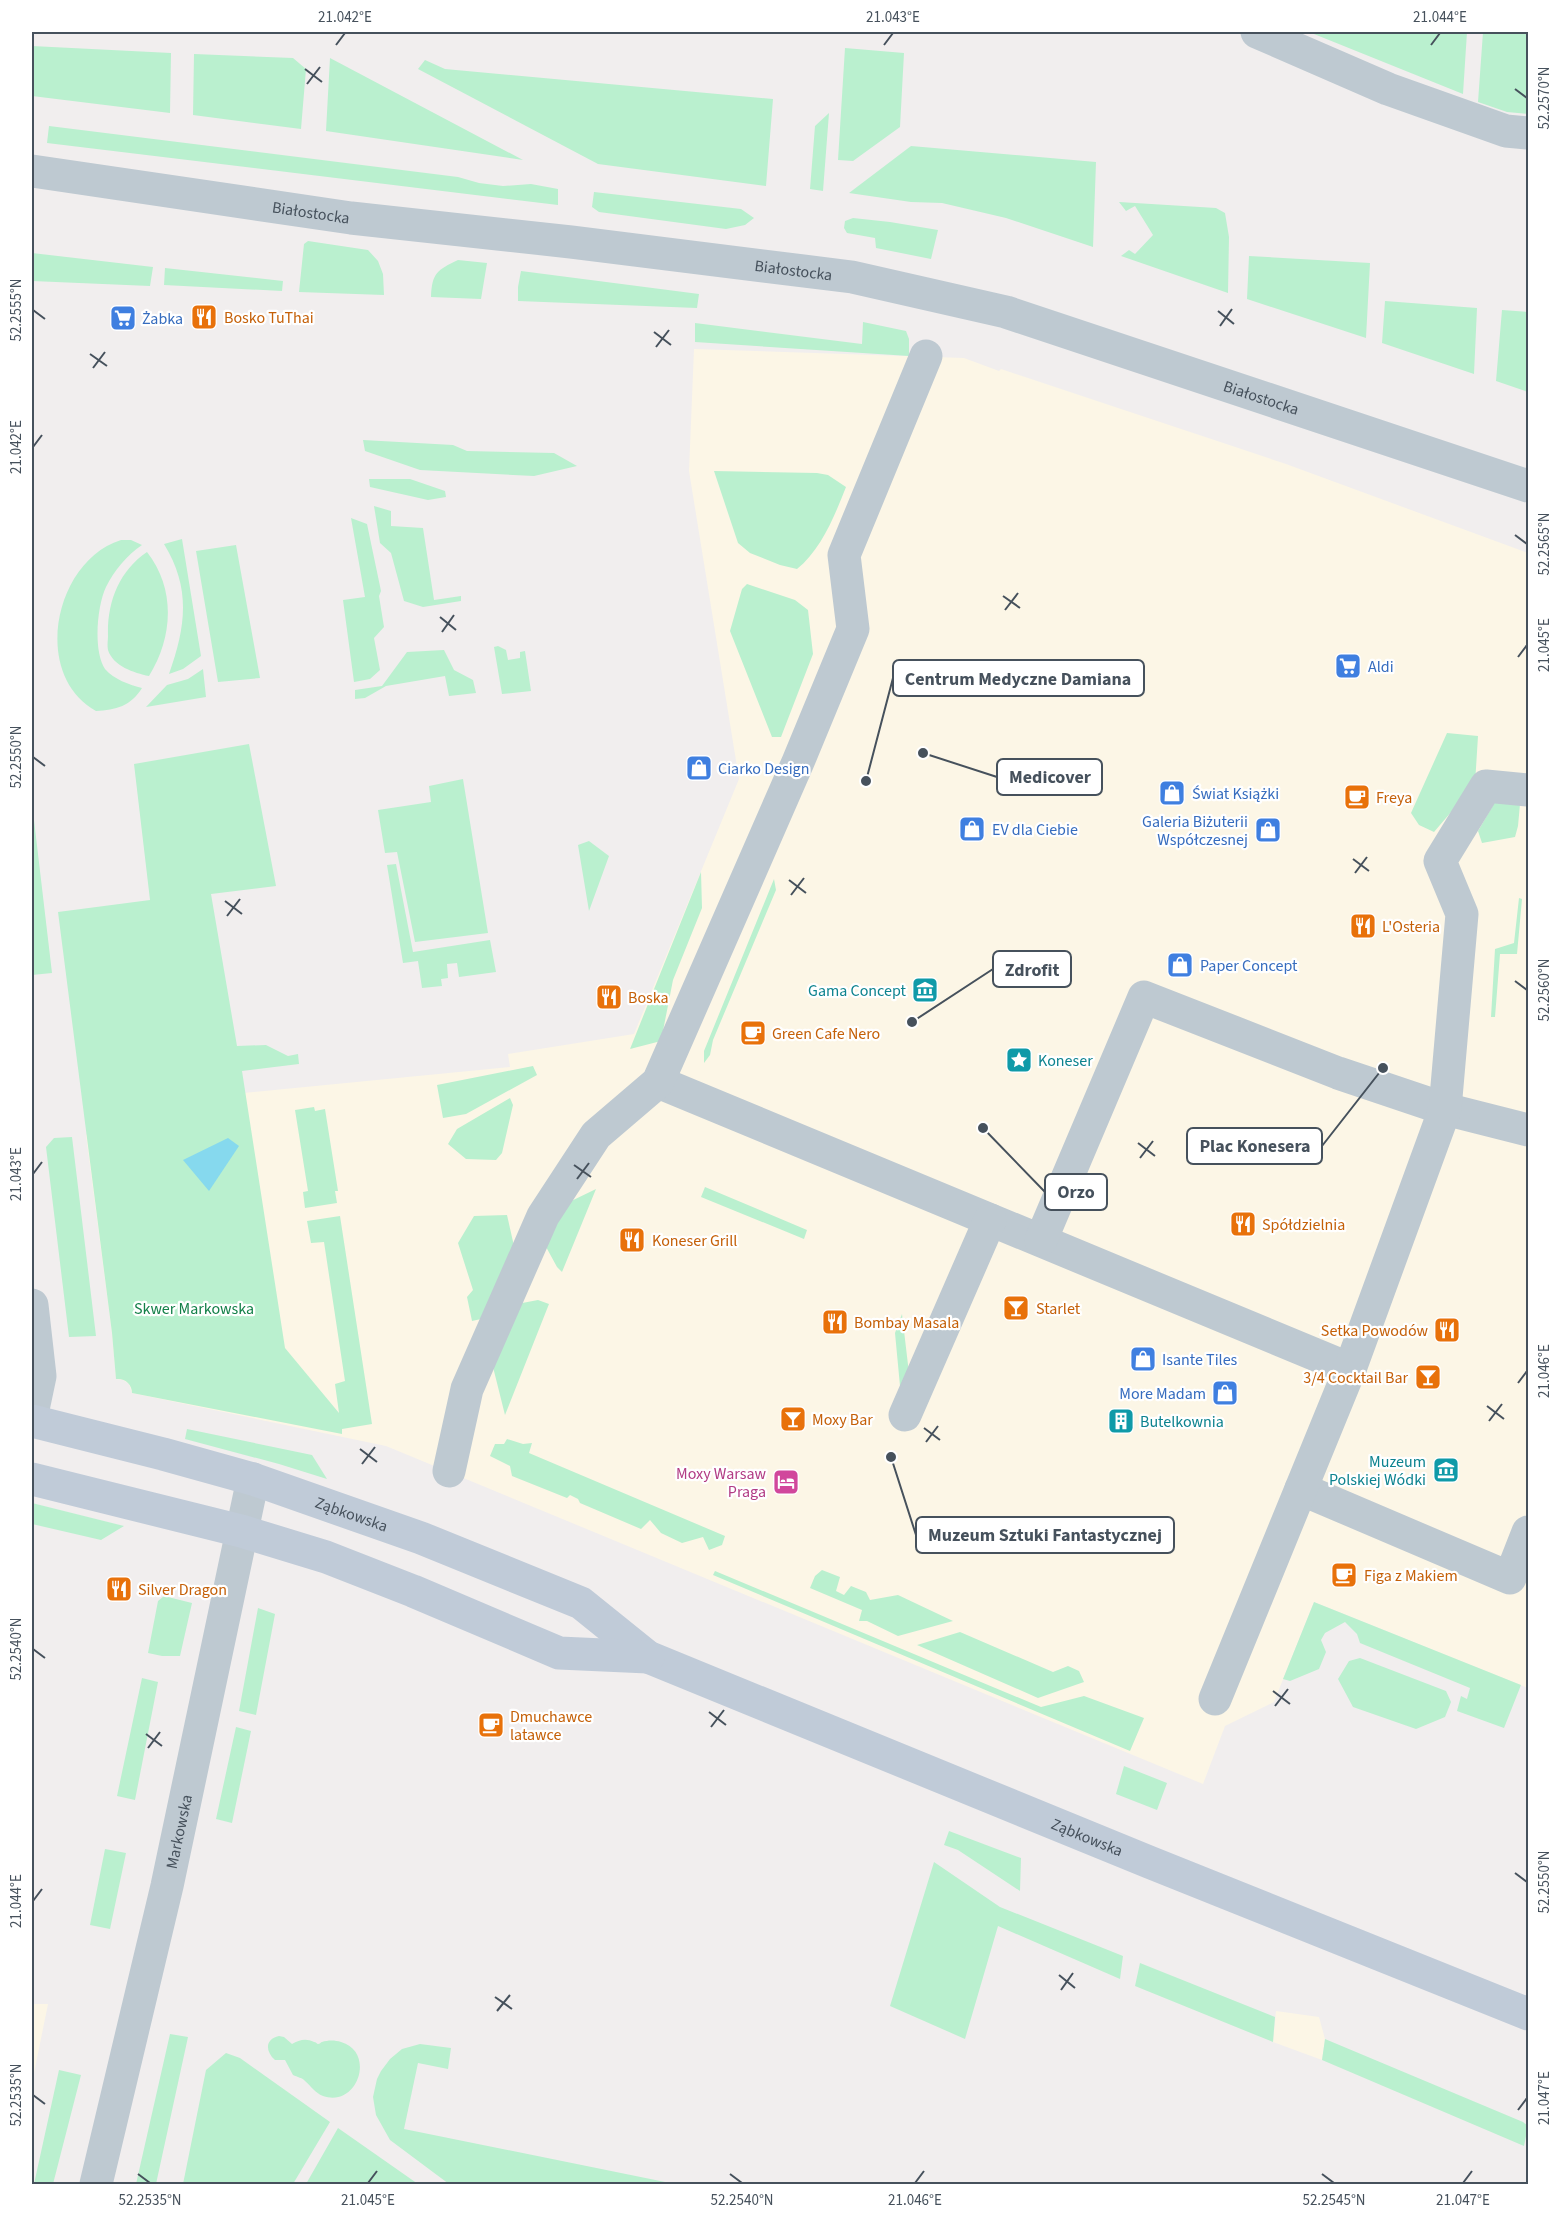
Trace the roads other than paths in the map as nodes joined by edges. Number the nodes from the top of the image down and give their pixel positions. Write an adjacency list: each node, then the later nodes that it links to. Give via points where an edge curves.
1 (1257, 32): 2 (street, via 1388,89 1506,131)
2 (1528, 134)
3 (32, 171): 5 (street, Białostocka, via 351,218 852,277 1006,312)
4 (926, 356): 7 (street, via 844,555 853,629)
5 (1528, 486)
6 (1528, 789): 8 (street, via 1486,786 1440,861 1462,914)
7 (658, 1082): 10 (street); 17 (street, via 596,1135 543,1216 467,1389)
8 (1445, 1109): 9 (street); 11 (street, via 1338,1073 1143,996); 13 (street)
9 (1528, 1130)
10 (990, 1220): 11 (street); 15 (street)
11 (1041, 1240): 13 (street)
12 (32, 1305): 14 (street, via 40,1376)
13 (1350, 1369): 20 (street)
14 (32, 1414)
15 (905, 1415)
16 (32, 1421): 19 (street, Ząbkowska)
17 (448, 1471)
18 (32, 1479): 21 (street, Ząbkowska)
19 (253, 1479): 21 (street, Markowska); 23 (street, Ząbkowska, via 421,1538 581,1603)
20 (1301, 1489): 22 (street, via 1510,1578); 24 (street)
21 (241, 1531): 23 (street, Ząbkowska, via 326,1557 559,1653); 26 (street, Markowska, via 167,1886)
22 (1528, 1532)
23 (648, 1656): 25 (street, Ząbkowska)
24 (1215, 1699)
25 (1528, 2014)
26 (96, 2184)

